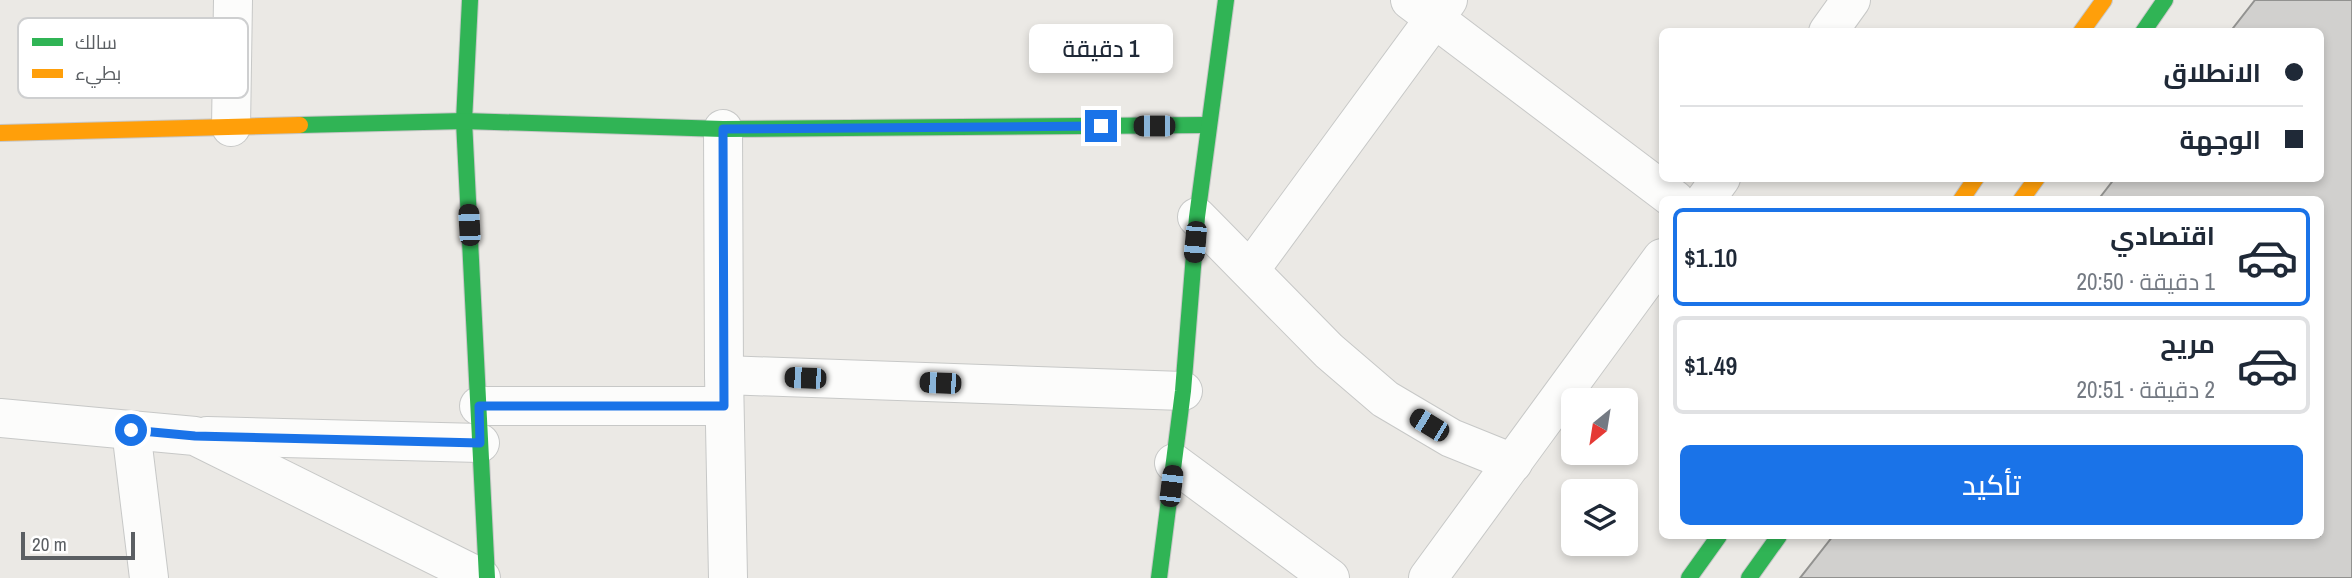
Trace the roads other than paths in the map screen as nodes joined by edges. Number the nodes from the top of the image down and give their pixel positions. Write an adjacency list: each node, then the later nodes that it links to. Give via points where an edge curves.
1 (233, 0): 8 (street)
2 (470, 0): 13 (main road)
3 (1226, 0): 14 (main road)
4 (1851, 0): 9 (street)
5 (2104, 0): 10 (main road)
6 (2165, 0): 11 (main road)
7 (1431, 6): 18 (street); 21 (street)
8 (233, 18)
9 (1831, 28)
10 (2084, 28)
11 (2146, 28)
12 (231, 98): 15 (street)
13 (464, 121): 15 (main road); 16 (main road); 25 (main road)
14 (1208, 125): 16 (main road); 19 (main road)
15 (231, 127): 17 (main road)
16 (723, 129): 22 (street)
17 (0, 133)
18 (1670, 196)
19 (1197, 216): 21 (street); 23 (main road)
20 (1659, 262): 29 (street)
21 (1250, 270): 29 (street, via 1329,351 1385,399 1451,438)
22 (724, 390): 23 (street); 25 (street); 35 (street)
23 (1183, 391): 28 (main road)
24 (0, 418): 26 (street)
25 (479, 425): 27 (street); 34 (main road)
26 (131, 430): 27 (street); 32 (street)
27 (195, 436): 33 (street)
28 (1174, 463): 36 (main road); 37 (street)
29 (1513, 463): 38 (street)
30 (1717, 539): 39 (main road)
31 (1777, 539): 40 (main road)
32 (149, 578)
33 (481, 578)
34 (487, 578)
35 (727, 578)
36 (1159, 578)
37 (1330, 578)
38 (1428, 578)
39 (1689, 578)
40 (1749, 578)

